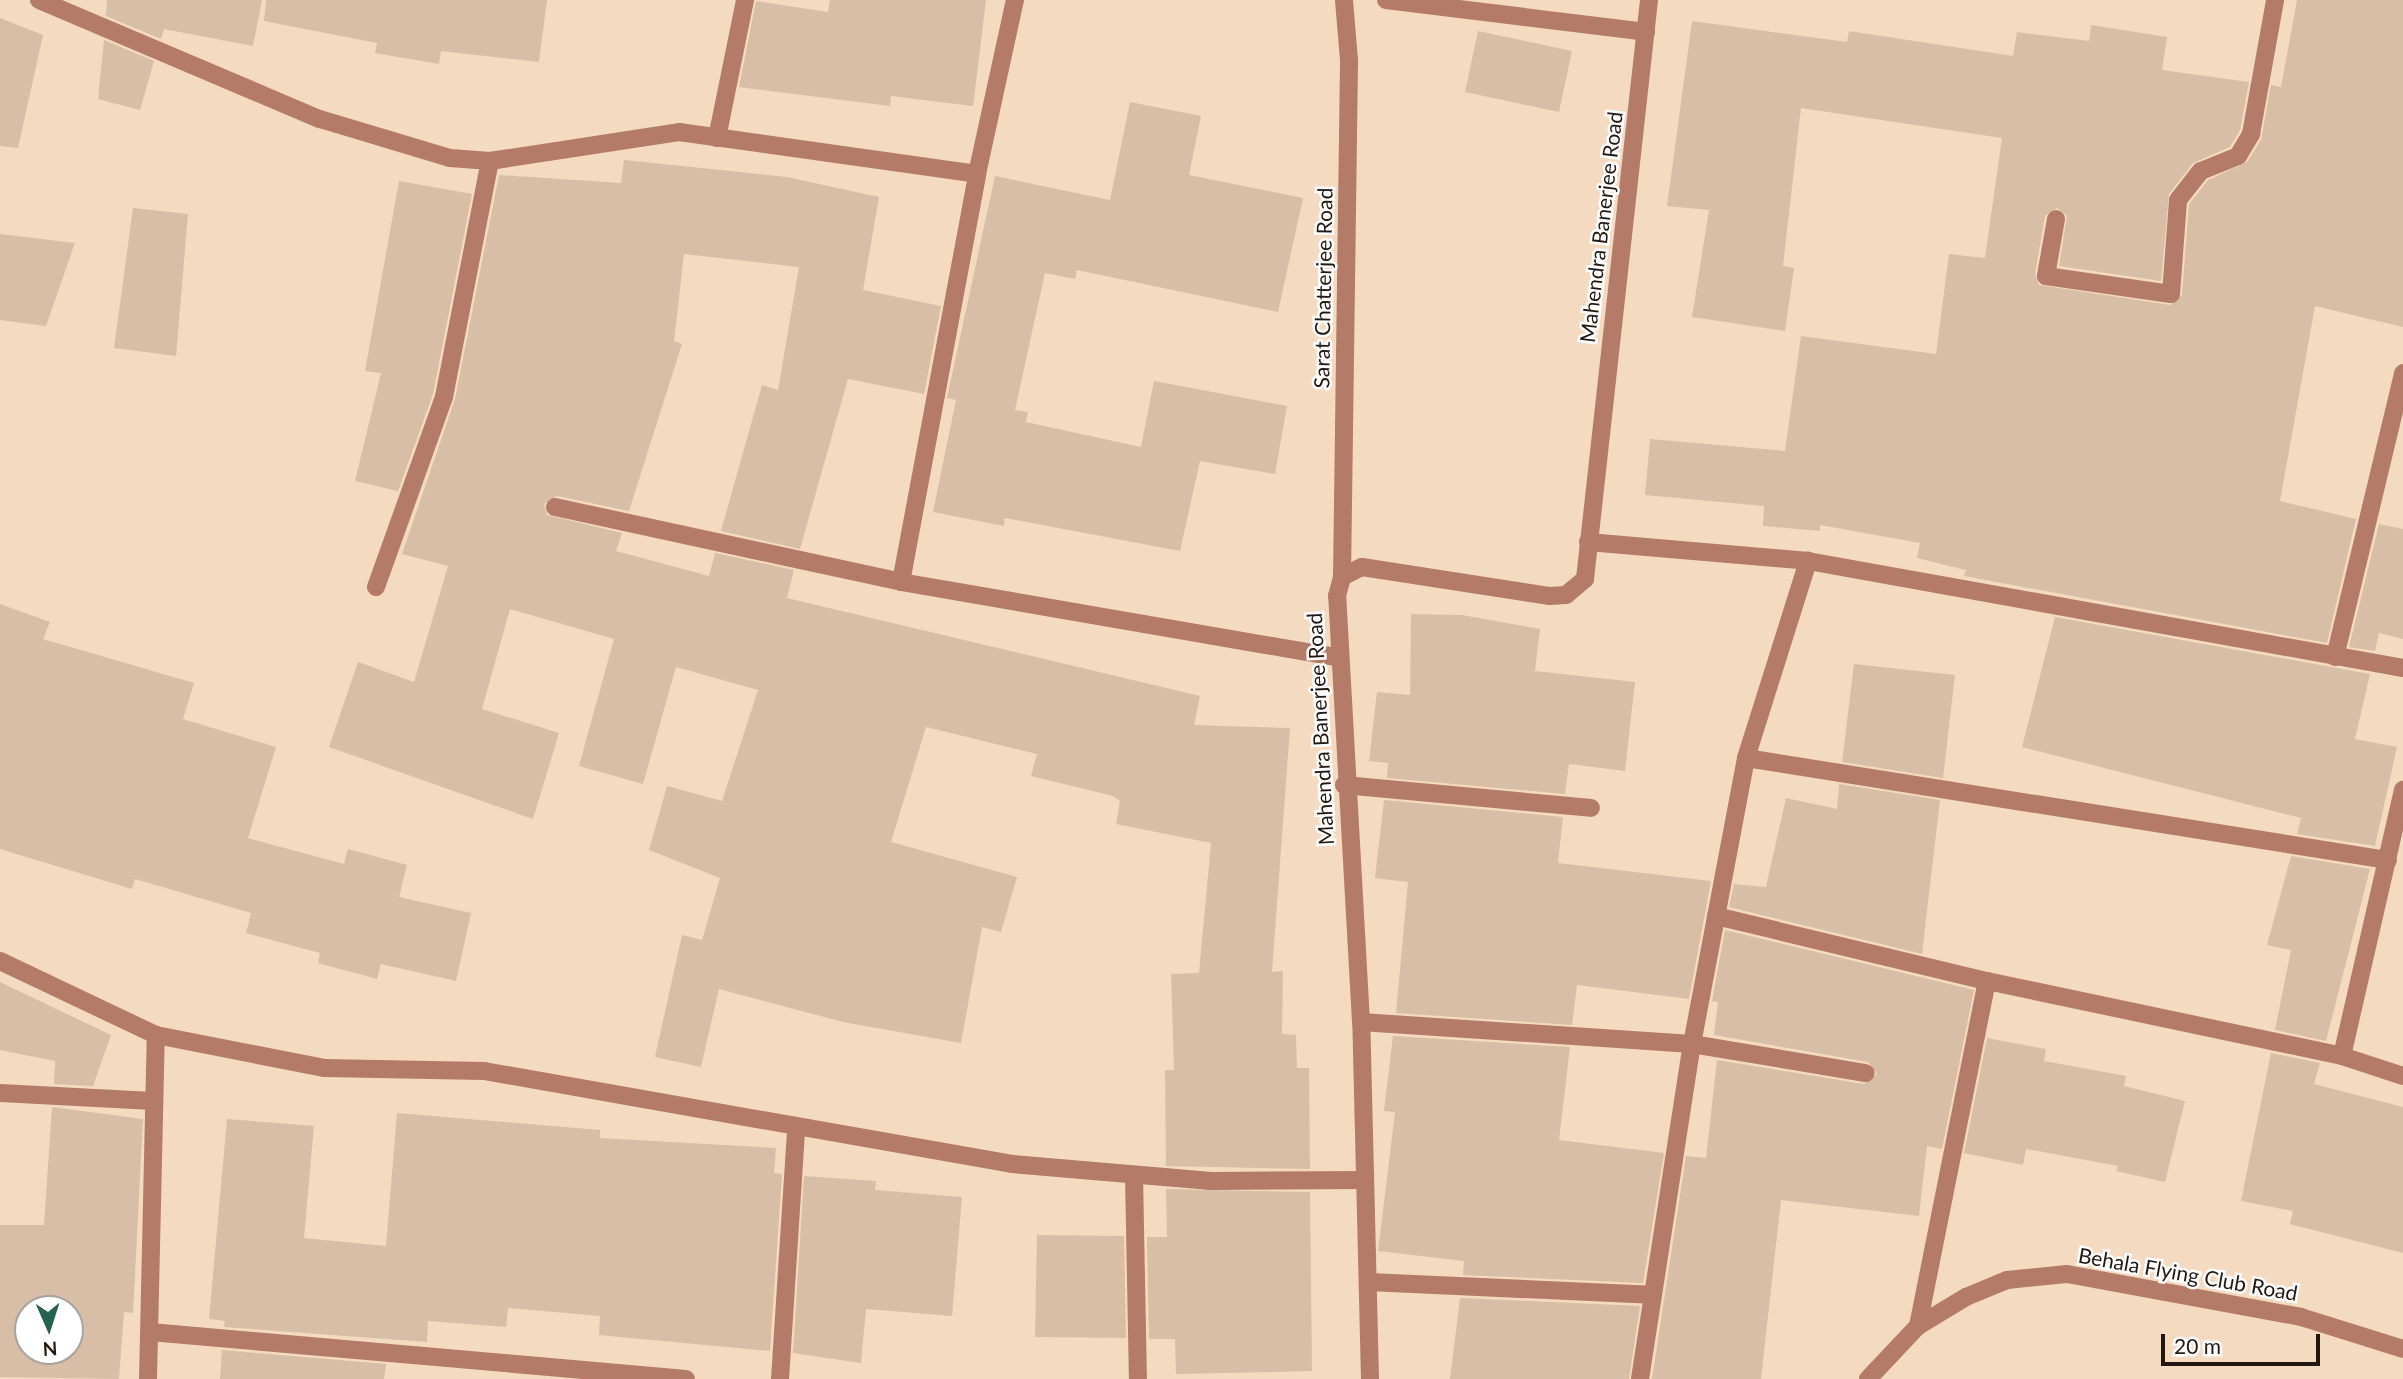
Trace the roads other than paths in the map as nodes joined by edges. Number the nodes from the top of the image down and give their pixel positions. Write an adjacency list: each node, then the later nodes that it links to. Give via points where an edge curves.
1 (39, 0): 10 (street, via 358,133 430,153)
2 (745, 0): 9 (street)
3 (1015, 0): 11 (street)
4 (1344, 0): 17 (street, Sarat Chatterjee Road, via 1349,60)
5 (1387, 0): 8 (street)
6 (1649, 0): 8 (street, Mahendra Banerjee Road)
7 (2275, 0): 12 (street, via 2251,134 2238,156 2201,171 2178,200 2171,294 2046,276)
8 (1646, 32): 15 (street, Mahendra Banerjee Road)
9 (717, 138): 10 (street, via 655,132); 11 (street)
10 (490, 161): 19 (street, via 444,397)
11 (977, 174): 18 (street)
12 (2056, 219)
13 (2403, 373): 21 (street)
14 (555, 507): 18 (street)
15 (1588, 542): 16 (street); 17 (street, Mahendra Banerjee Road, via 1585,579 1566,594 1362,567)
16 (1808, 561): 21 (street); 23 (street)
17 (1342, 577): 20 (street, Mahendra Banerjee Road)
18 (901, 582): 20 (street)
19 (376, 587)
20 (1337, 657): 24 (street, Mahendra Banerjee Road)
21 (2335, 657): 22 (street)
22 (2403, 668)
23 (1746, 758): 27 (street); 28 (street)
24 (1344, 785): 26 (street); 31 (street, Mahendra Banerjee Road)
25 (2403, 790): 27 (street)
26 (1591, 808)
27 (2388, 860): 34 (street)
28 (1716, 916): 30 (street); 33 (street)
29 (0, 961): 32 (street)
30 (1987, 981): 34 (street); 44 (street)
31 (1362, 1022): 33 (street); 41 (street, Mahendra Banerjee Road)
32 (156, 1035): 38 (street); 39 (street, via 324,1068 484,1071)
33 (1692, 1044): 35 (street); 43 (street)
34 (2342, 1056): 36 (street)
35 (1866, 1073)
36 (2403, 1076)
37 (0, 1093): 38 (street)
38 (153, 1101): 45 (street)
39 (796, 1129): 40 (street, via 1012,1164); 49 (street)
40 (1134, 1175): 41 (street); 50 (street)
41 (1365, 1180): 42 (street, Mahendra Banerjee Road)
42 (1368, 1282): 43 (street); 51 (street, Mahendra Banerjee Road)
43 (1651, 1295): 52 (street)
44 (1919, 1326): 46 (street, Behala Flying Club Road, via 2007,1280 2067,1274 2301,1317); 53 (street, Behala Flying Club Road)
45 (150, 1332): 47 (street); 48 (street)
46 (2403, 1349)
47 (148, 1379)
48 (686, 1379)
49 (780, 1379)
50 (1138, 1379)
51 (1370, 1379)
52 (1640, 1379)
53 (1868, 1379)

